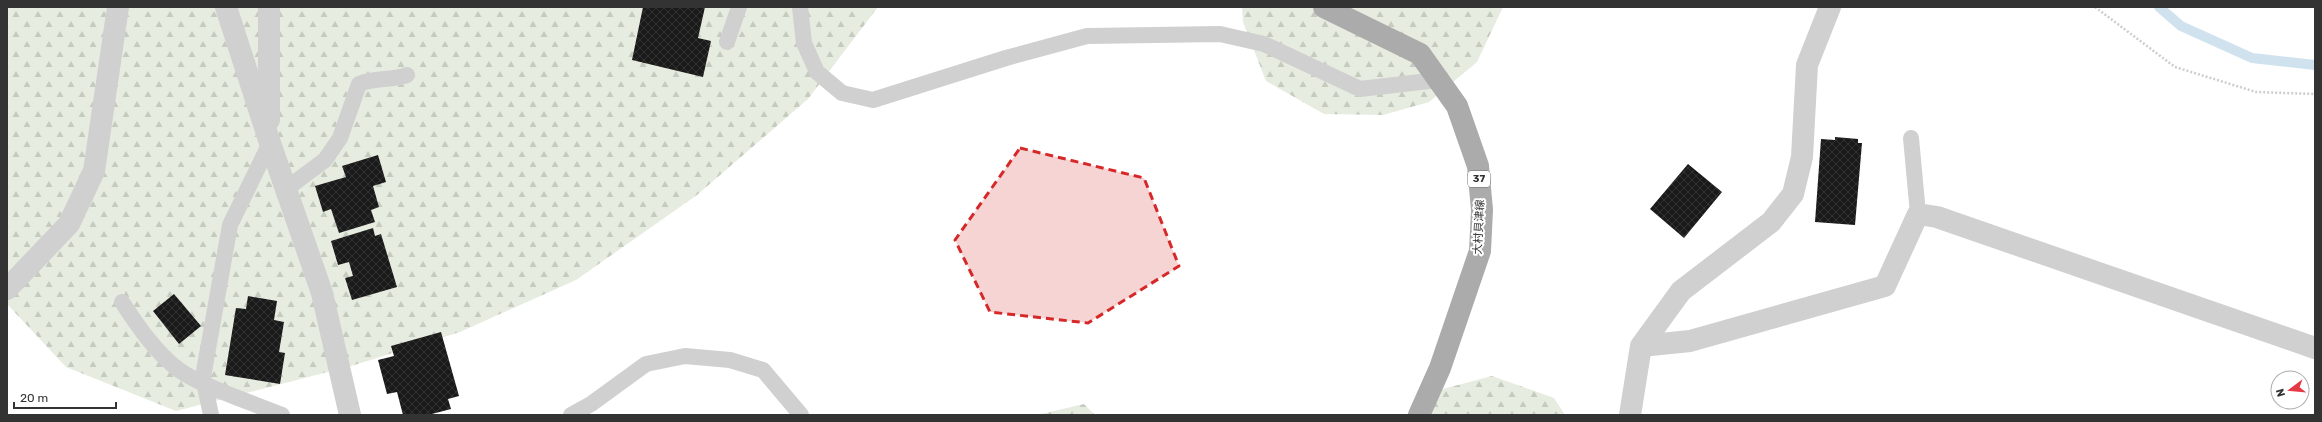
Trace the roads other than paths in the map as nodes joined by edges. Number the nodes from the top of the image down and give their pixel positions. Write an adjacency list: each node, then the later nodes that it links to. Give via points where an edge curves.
1 (118, 7): 15 (street, via 94,171 69,224)
2 (226, 7): 12 (street)
3 (269, 7): 12 (street)
4 (739, 7): 8 (lane)
5 (800, 7): 10 (lane, via 804,43 817,72 842,93 873,100 1006,58 1087,36 1220,34 1264,44 1360,89)
6 (1324, 7): 10 (main road, 大村貝津線 / 37, via 1420,54)
7 (1830, 7): 17 (street, via 1807,65 1802,157 1794,194 1770,222 1681,291)
8 (727, 42)
9 (407, 75): 13 (lane, via 398,79 369,80 359,84 340,138 325,160)
10 (1438, 80): 25 (main road, 大村貝津線 / 37, via 1457,106 1478,166 1482,210 1480,251 1440,368)
11 (1911, 138): 14 (lane)
12 (270, 143): 13 (street); 19 (lane, via 230,225 203,377)
13 (286, 189): 22 (street, via 322,293)
14 (1918, 214): 17 (street, via 1885,286 1690,341); 18 (street, via 1937,217)
15 (7, 288)
16 (122, 302): 19 (lane, via 143,334 178,370)
17 (1641, 346): 26 (street)
18 (2315, 348)
19 (205, 383): 20 (lane); 21 (lane)
20 (211, 415)
21 (282, 415)
22 (350, 415)
23 (571, 415): 24 (lane, via 591,404 646,364 685,356 730,360 763,370)
24 (801, 415)
25 (1419, 415)
26 (1630, 415)

